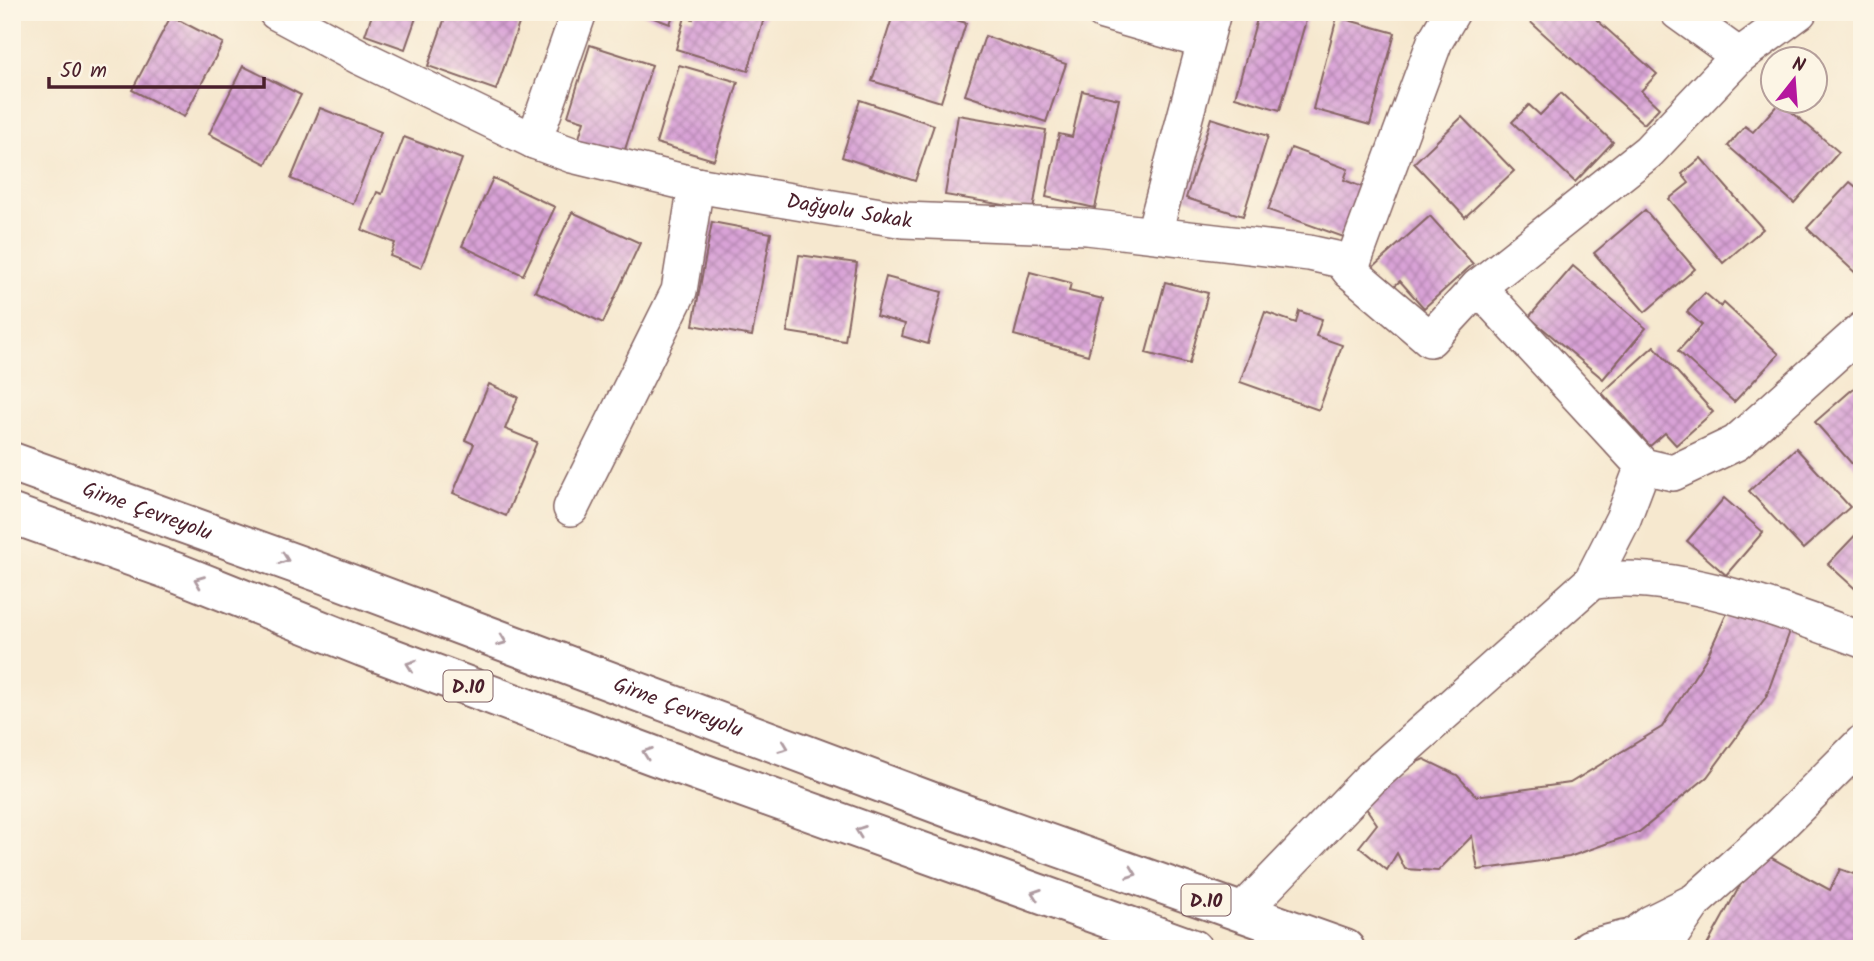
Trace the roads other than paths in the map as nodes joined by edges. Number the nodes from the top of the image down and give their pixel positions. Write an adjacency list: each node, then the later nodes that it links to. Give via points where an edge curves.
1 (276, 12): 9 (street, Dağyolu Sokak)
2 (579, 12): 9 (street)
3 (1103, 12): 7 (street)
4 (1452, 12): 12 (street, via 1435,41)
5 (1678, 12): 8 (street)
6 (1799, 12): 8 (street)
7 (1208, 27): 11 (street)
8 (1739, 56): 13 (street, via 1648,152)
9 (534, 141): 10 (street, Dağyolu Sokak, via 572,155)
10 (696, 185): 11 (street, Dağyolu Sokak, via 904,220); 17 (street, via 679,291)
11 (1154, 233): 12 (street, Dağyolu Sokak, via 1309,253 1341,260)
12 (1350, 271): 13 (street, Dağyolu Sokak, via 1430,339)
13 (1478, 287): 16 (street)
14 (1862, 330): 16 (street, via 1736,443 1673,474)
15 (12, 462): 23 (highway, Girne Çevreyolu / D.10, one-way to 23)
16 (1643, 466): 19 (street)
17 (571, 508)
18 (12, 514): 25 (highway, D.10, one-way to 18, via 655,756)
19 (1591, 582): 20 (street, via 1610,578 1682,586 1779,609); 23 (street, via 1370,779)
20 (1862, 640)
21 (1860, 747): 22 (street)
22 (1695, 901): 24 (street); 27 (street)
23 (1242, 912): 26 (highway, Girne Çevreyolu / D.10)
24 (1610, 946)
25 (1193, 949)
26 (1345, 949)
27 (1662, 949)

